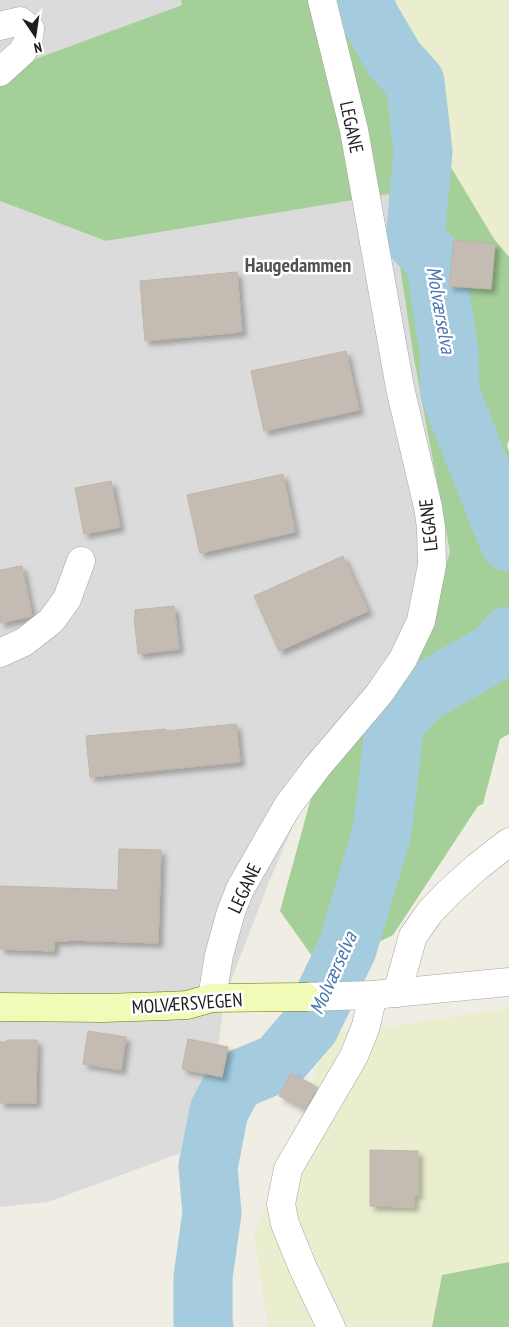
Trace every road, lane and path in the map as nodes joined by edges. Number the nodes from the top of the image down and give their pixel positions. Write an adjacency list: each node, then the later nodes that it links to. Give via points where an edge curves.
1 (322, 0): 9 (street, LEGANE, via 354,130 400,388 428,507 432,565 421,621 403,659 379,694 287,807 240,889 219,955)
2 (0, 26): 3 (street, via 20,21 30,29 22,52)
3 (0, 72)
4 (81, 561): 5 (street, via 67,599 51,621 24,642)
5 (0, 653)
6 (509, 842): 8 (street, via 448,892 430,912)
7 (509, 982): 8 (street, MOLVÆRSVEGEN)
8 (373, 995): 9 (street, MOLVÆRSVEGEN); 11 (street, via 366,1026 354,1056 288,1169 281,1204 302,1268)
9 (212, 998): 10 (street, MOLVÆRSVEGEN, via 166,1006)
10 (0, 1007)
11 (331, 1327)

